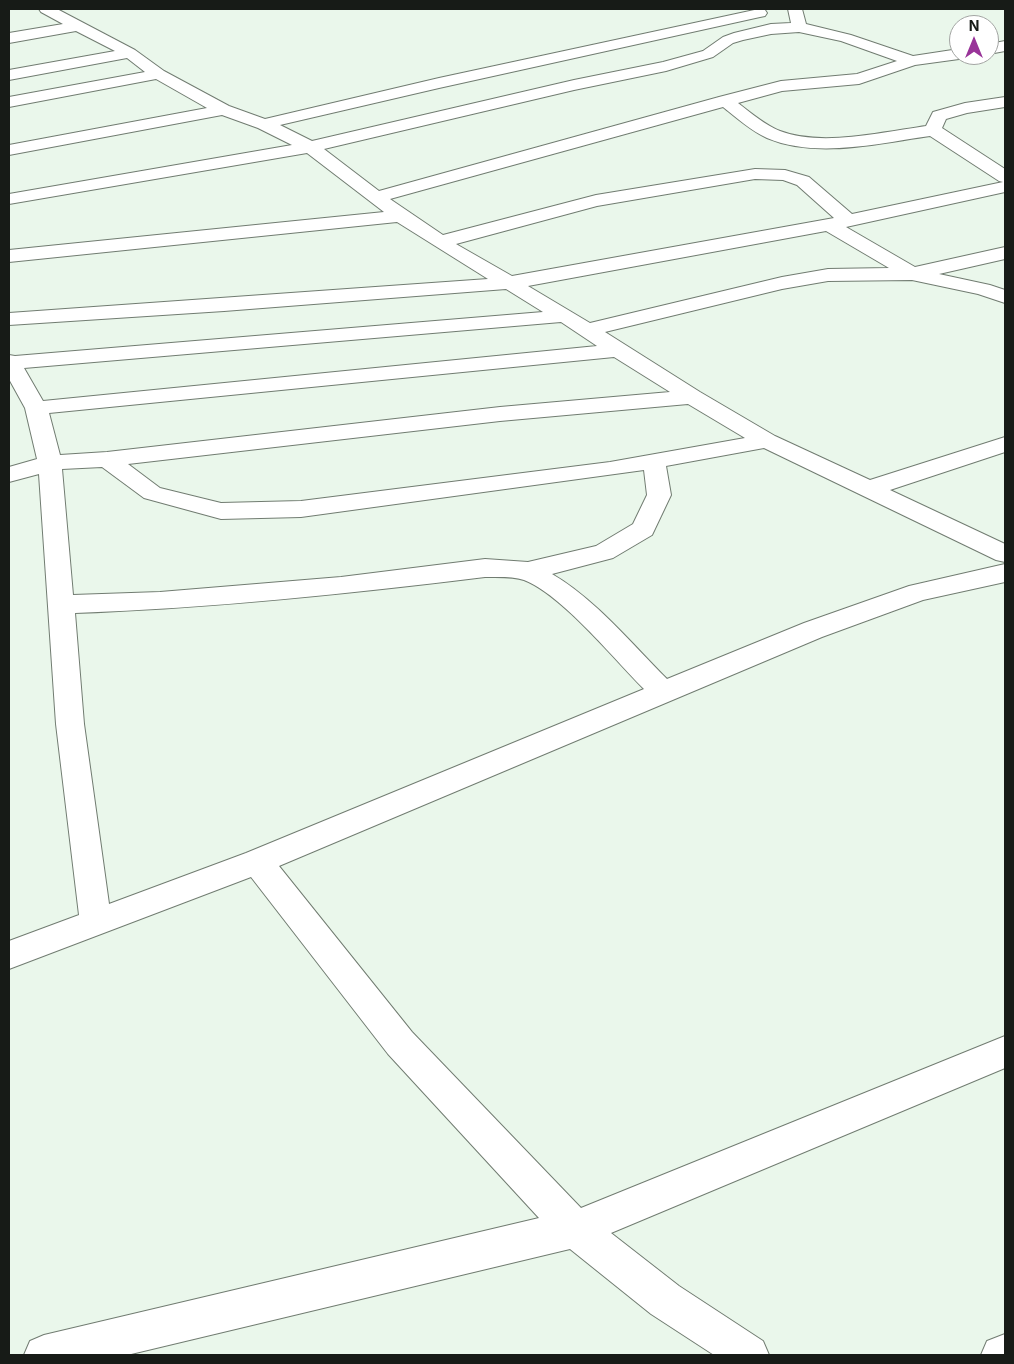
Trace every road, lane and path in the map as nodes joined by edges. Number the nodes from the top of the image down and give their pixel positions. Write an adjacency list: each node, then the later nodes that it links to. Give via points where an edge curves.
1 (795, 9): 5 (street)
2 (771, 11): 16 (street)
3 (45, 13): 4 (street)
4 (77, 26): 6 (street); 7 (street)
5 (799, 27): 9 (street, via 846,38); 19 (street, via 739,36 708,54 666,66)
6 (9, 38)
7 (130, 53): 10 (street); 11 (street)
8 (949, 55): 9 (street)
9 (912, 61): 12 (street, via 859,79 781,86)
10 (158, 74): 13 (street); 15 (street)
11 (9, 75)
12 (724, 100): 17 (street, via 756,125 777,136 802,141 840,142); 22 (street)
13 (9, 102)
14 (1005, 102): 17 (street, via 939,116)
15 (223, 110): 16 (street); 18 (street)
16 (264, 124): 19 (street)
17 (933, 130): 20 (street)
18 (13, 144)
19 (310, 147): 22 (street); 23 (street)
20 (1005, 177)
21 (997, 189): 24 (street); 26 (street)
22 (377, 197): 25 (street)
23 (9, 199)
24 (1005, 205)
25 (401, 216): 28 (street); 30 (street)
26 (848, 221): 27 (street); 28 (street, via 803,181 785,175 755,174 596,201)
27 (829, 225): 31 (street); 32 (street)
28 (440, 242): 32 (street)
29 (1005, 253): 31 (street)
30 (9, 256)
31 (912, 274): 33 (street); 36 (street, via 828,275)
32 (509, 283): 34 (street); 35 (street)
33 (1005, 297)
34 (565, 316): 36 (street); 38 (street)
35 (9, 319)
36 (588, 330): 37 (street)
37 (619, 350): 39 (street); 40 (street)
38 (9, 362): 40 (street)
39 (692, 397): 41 (street); 43 (street, via 480,416)
40 (36, 408): 45 (street)
41 (767, 441): 44 (street); 47 (street)
42 (1005, 444): 47 (street)
43 (107, 459): 44 (street, via 152,493 221,511 301,509); 45 (street)
44 (654, 461): 49 (street, via 659,495 643,529 604,552)
45 (50, 463): 46 (street); 51 (street)
46 (9, 475)
47 (868, 489): 48 (street)
48 (1005, 554)
49 (528, 571): 51 (street, via 485,568 331,587 160,601); 52 (street, via 557,588 582,610)
50 (1005, 573): 52 (street, via 918,592 813,630)
51 (61, 604): 54 (street, via 70,724)
52 (662, 692): 53 (street)
53 (256, 862): 54 (street); 57 (street, via 400,1043)
54 (96, 923): 55 (street)
55 (9, 955)
56 (1005, 1052): 57 (street)
57 (575, 1229): 59 (street); 60 (street, via 666,1300)
58 (1005, 1354): 61 (street)
59 (44, 1355)
60 (749, 1355)
61 (1001, 1355)

